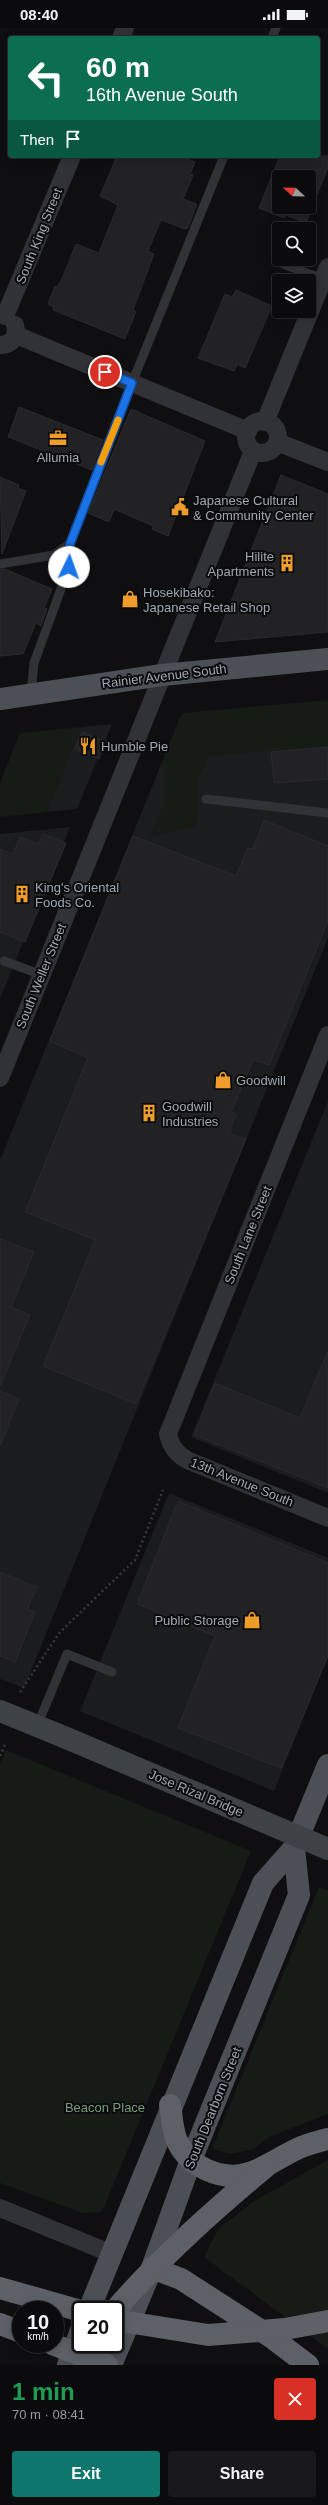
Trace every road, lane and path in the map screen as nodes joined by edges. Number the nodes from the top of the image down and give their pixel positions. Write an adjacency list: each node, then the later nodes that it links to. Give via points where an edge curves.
1 (71, 158): 5 (street, South King Street)
2 (223, 158): 8 (lane)
3 (293, 266): 4 (lane)
4 (326, 273): 9 (street)
5 (3, 316): 6 (street, via 13,322)
6 (16, 335): 7 (street, via 10,343); 8 (street)
7 (0, 345)
8 (132, 383): 10 (street); 14 (lane)
9 (265, 422): 10 (street, via 254,424); 11 (street, via 277,431)
10 (248, 430): 12 (street, via 247,442)
11 (277, 442): 12 (street, via 268,452); 13 (street)
12 (253, 451): 17 (street, South Weller Street)
13 (328, 462)
14 (70, 544): 15 (lane, via 54,554); 18 (lane, via 69,567 34,663)
15 (0, 564)
16 (328, 659): 17 (main road, Rainier Avenue South)
17 (162, 675): 18 (main road, Rainier Avenue South); 23 (street, South Weller Street)
18 (31, 694): 19 (main road, Rainier Avenue South)
19 (0, 699)
20 (206, 799): 21 (lane)
21 (328, 814)
22 (4, 961): 23 (lane)
23 (42, 975): 26 (street, South Weller Street)
24 (328, 1035): 25 (street, South Lane Street)
25 (324, 1057): 27 (street, South Lane Street)
26 (2, 1067)
27 (168, 1434): 29 (street, 13th Avenue South, via 170,1444 177,1454 187,1460)
28 (163, 1490): 31 (path, via 135,1560 60,1632)
29 (328, 1518)
30 (112, 1672): 33 (lane, via 67,1654)
31 (20, 1692)
32 (0, 1711): 33 (main road, Jose Rizal Bridge)
33 (37, 1726): 38 (main road, Jose Rizal Bridge, bridge)
34 (6, 1742): 35 (path)
35 (0, 1756)
36 (328, 1765): 37 (main road, South Dearborn Street)
37 (294, 1848): 39 (main road, South Dearborn Street, via 263,1883); 41 (main road, South Dearborn Street, via 299,1895)
38 (328, 1849)
39 (170, 2105): 41 (highway, via 176,2139); 44 (main road, South Dearborn Street)
40 (328, 2139): 42 (highway, via 304,2146)
41 (191, 2160): 42 (highway, via 208,2171 230,2176 250,2173); 45 (main road, South Dearborn Street)
42 (269, 2164): 45 (highway, via 210,2213)
43 (0, 2208): 44 (street)
44 (110, 2253): 47 (main road, South Dearborn Street)
45 (152, 2268): 48 (highway); 60 (main road, South Dearborn Street); 61 (highway, via 181,2279 271,2337)
46 (6, 2290): 49 (highway)
47 (91, 2301)
48 (123, 2301)
49 (72, 2308)
50 (328, 2320): 51 (highway, bridge, via 285,2329 208,2335)
51 (124, 2321)
52 (0, 2324): 53 (highway)
53 (12, 2329)
54 (64, 2349): 59 (highway, bridge)
55 (72, 2353): 57 (main road)
56 (81, 2353): 58 (highway)
57 (68, 2365)
58 (72, 2365)
59 (107, 2365)
60 (111, 2365)
61 (308, 2365)

